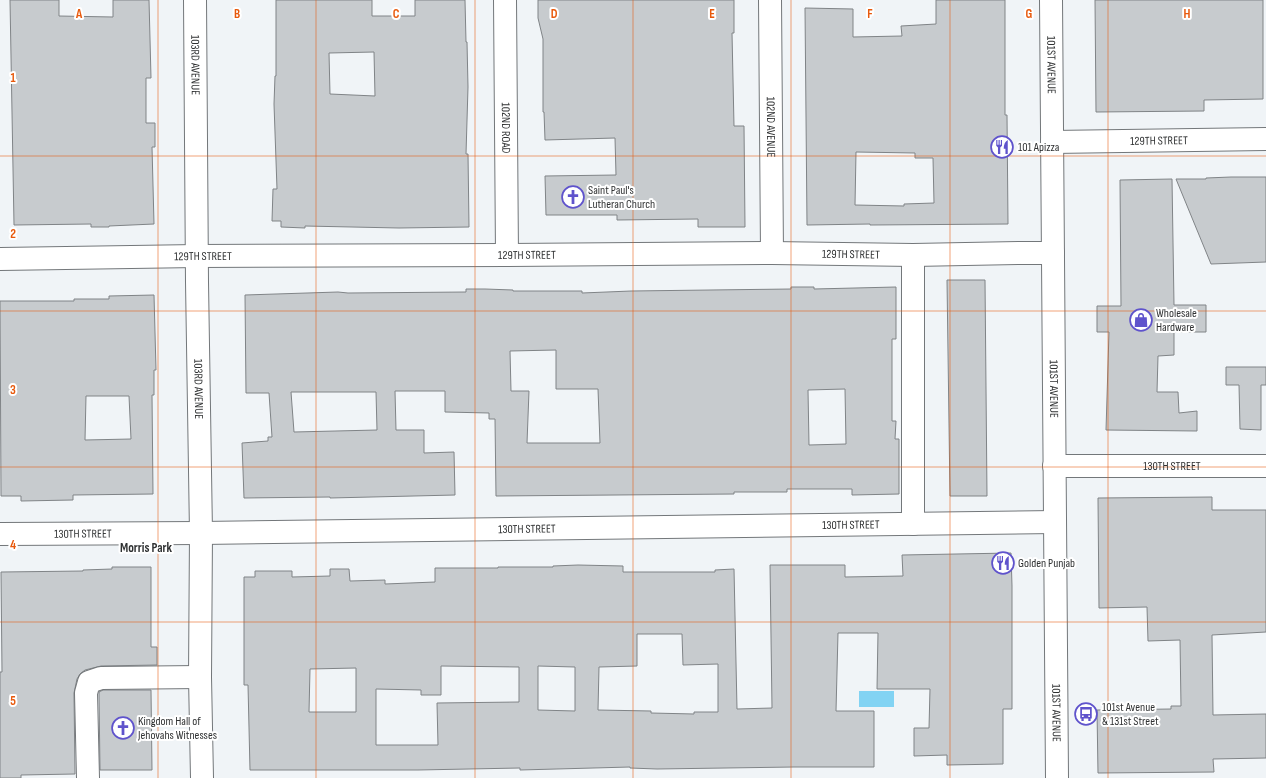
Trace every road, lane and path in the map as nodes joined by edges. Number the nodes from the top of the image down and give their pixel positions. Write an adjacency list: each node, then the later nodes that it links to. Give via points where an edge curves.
1 (195, 0): 11 (street, 103RD AVENUE)
2 (505, 0): 9 (street, 102ND ROAD)
3 (770, 0): 7 (street, 102ND AVENUE)
4 (1051, 0): 6 (street, 101ST AVENUE)
5 (1266, 139): 6 (street, 129TH STREET)
6 (1052, 142): 8 (street, 101ST AVENUE)
7 (772, 253): 9 (street, 129TH STREET); 10 (street, 129TH STREET)
8 (1053, 253): 10 (street, 129TH STREET); 13 (street, 101ST AVENUE)
9 (507, 255): 11 (street, 129TH STREET)
10 (913, 255): 16 (street)
11 (197, 256): 12 (street, 129TH STREET); 17 (street, 103RD AVENUE)
12 (0, 259)
13 (1054, 466): 14 (street, 130TH STREET); 15 (street, 101ST AVENUE)
14 (1266, 466)
15 (1055, 522): 16 (street, 130TH STREET); 22 (street, 101ST AVENUE)
16 (912, 524): 17 (street, 130TH STREET)
17 (201, 533): 18 (street, 130TH STREET); 19 (street, 103RD AVENUE)
18 (0, 534)
19 (200, 677): 20 (street, via 101,678 89,682 86,693); 21 (street, 103RD AVENUE)
20 (88, 778)
21 (202, 778)
22 (1057, 778)

